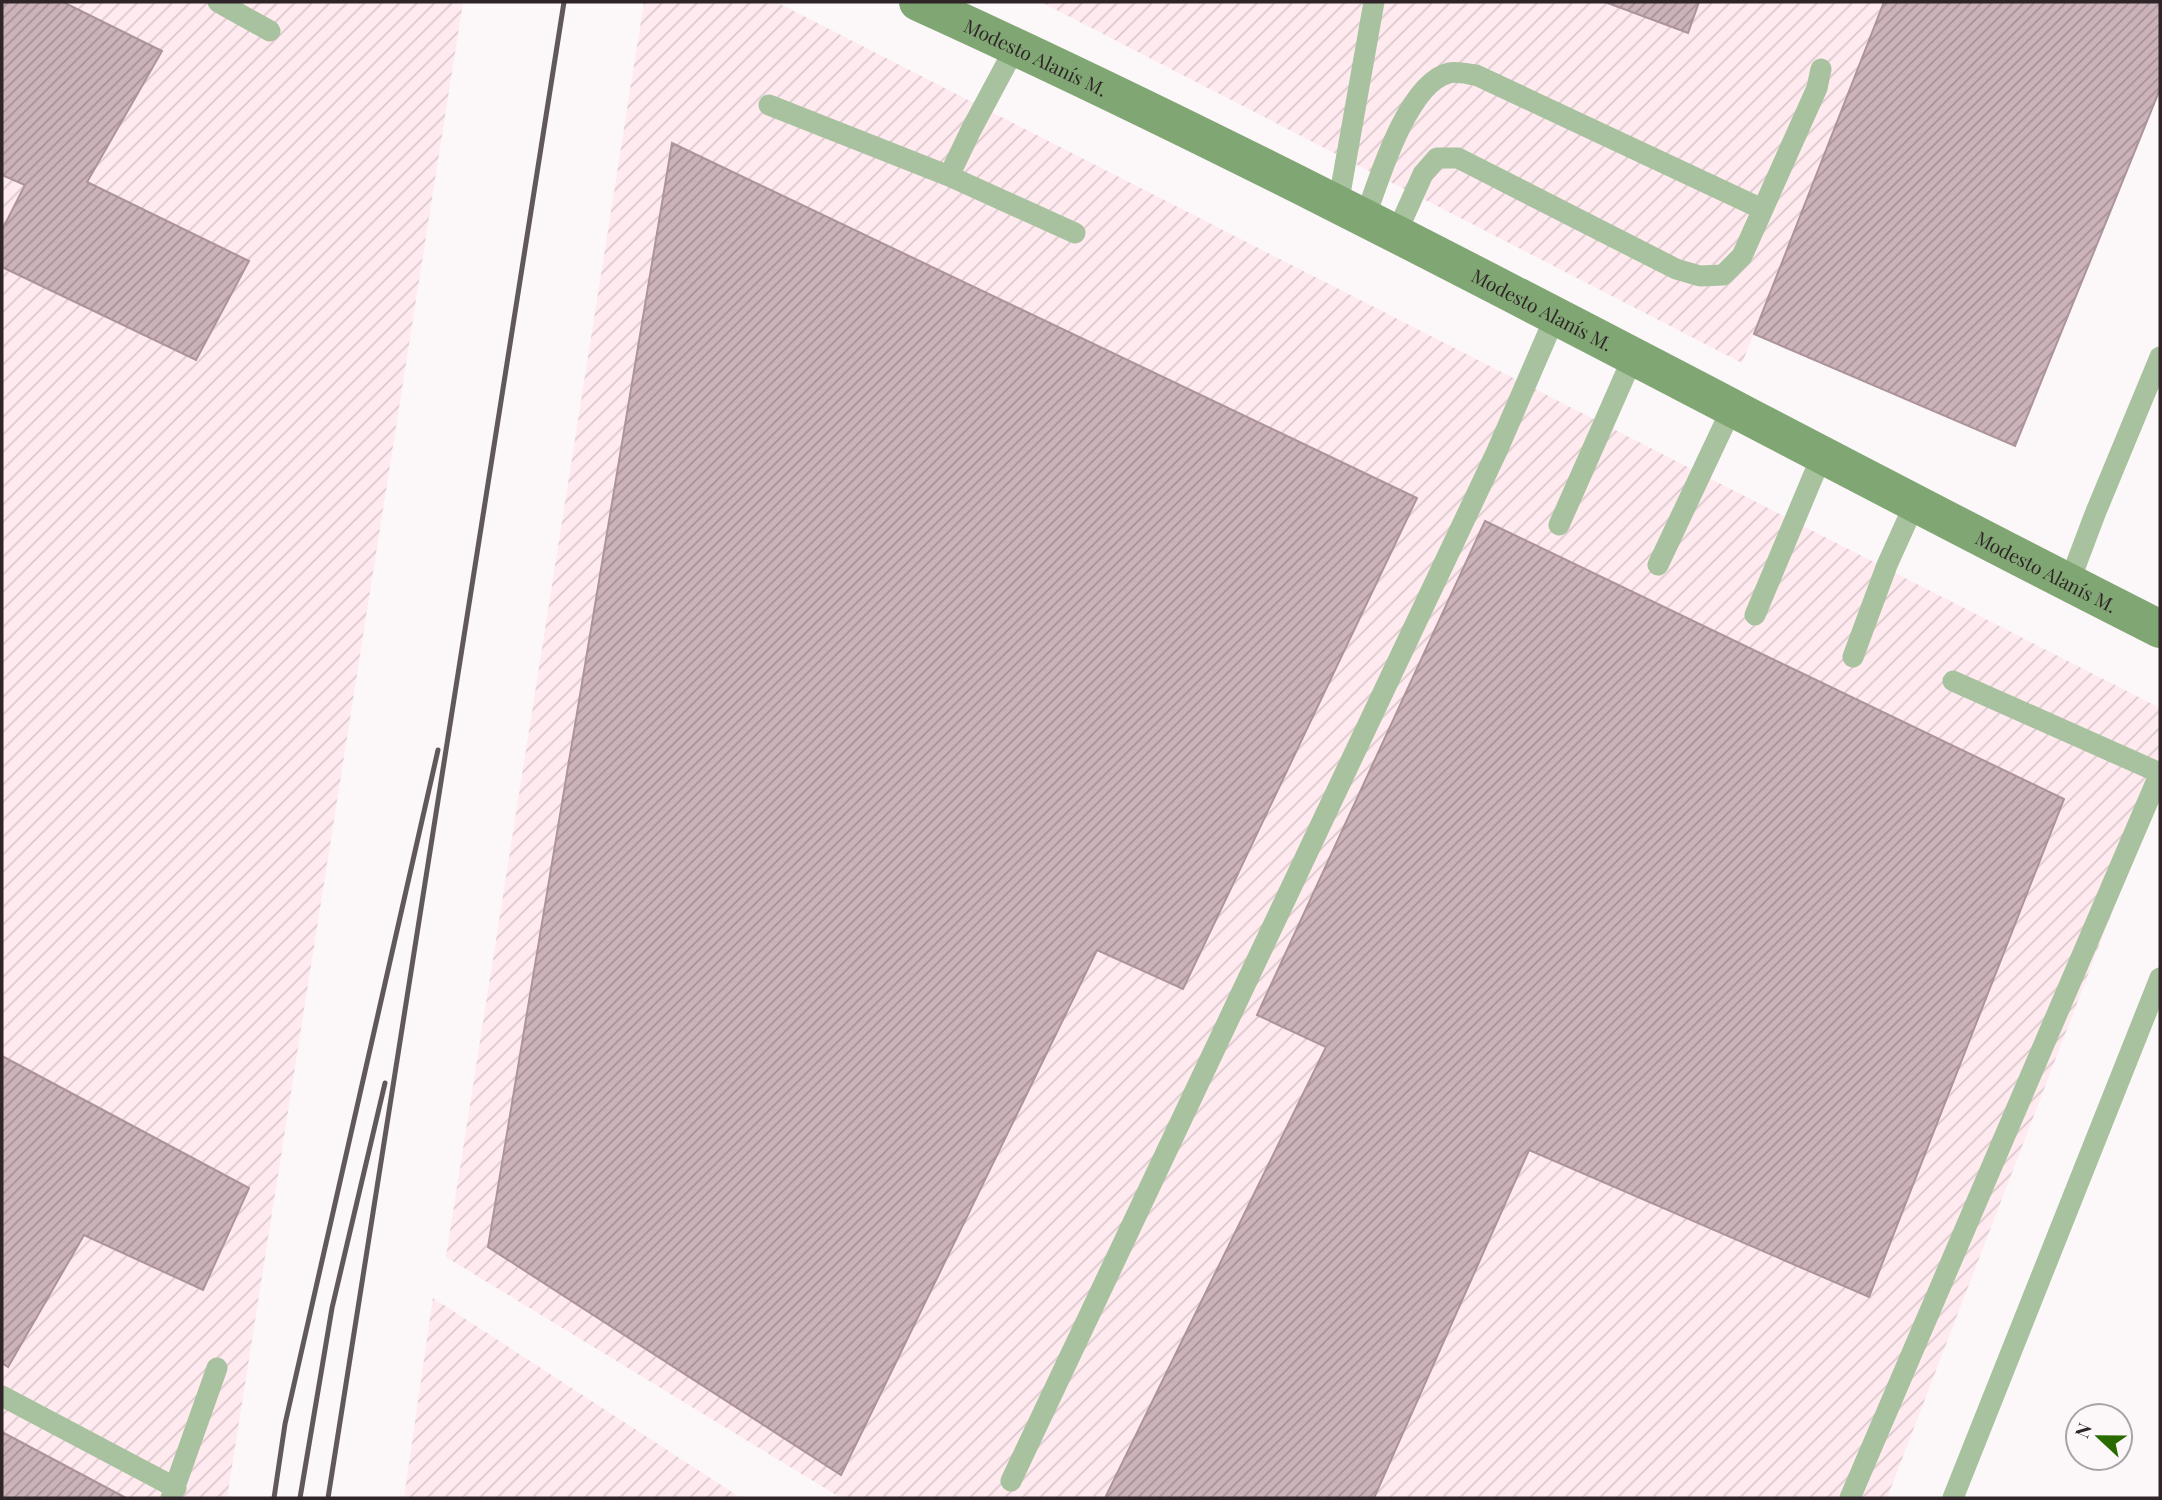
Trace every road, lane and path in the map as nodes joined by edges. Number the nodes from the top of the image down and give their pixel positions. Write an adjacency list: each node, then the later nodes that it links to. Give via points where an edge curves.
1 (218, 2): 4 (lane)
2 (918, 2): 5 (street, Modesto Alanís M.)
3 (1374, 2): 10 (lane)
4 (270, 31)
5 (1016, 46): 8 (lane); 10 (street, Modesto Alanís M.)
6 (1821, 69): 9 (lane, via 1817,89)
7 (769, 105): 8 (lane)
8 (949, 176): 11 (lane)
9 (1762, 209): 10 (lane, via 1742,256 1723,275 1700,276 1458,158 1437,158); 10 (lane, via 1476,75 1449,73 1431,82 1396,135)
10 (1367, 219): 12 (street, Modesto Alanís M.)
11 (1074, 233)
12 (1555, 317): 13 (street, Modesto Alanís M.); 29 (lane, via 1497,451)
13 (1633, 357): 15 (street, Modesto Alanís M.); 18 (lane)
14 (2160, 357): 20 (lane)
15 (1732, 408): 16 (street, Modesto Alanís M.); 19 (lane)
16 (1822, 455): 17 (street, Modesto Alanís M.); 21 (lane)
17 (1915, 503): 20 (street, Modesto Alanís M.); 23 (lane)
18 (1559, 525)
19 (1658, 565)
20 (2069, 583): 22 (street, Modesto Alanís M.)
21 (1755, 615)
22 (2160, 629)
23 (1853, 657)
24 (1953, 681): 25 (lane)
25 (2160, 772): 31 (lane)
26 (2160, 978): 32 (lane)
27 (217, 1368): 30 (lane)
28 (2, 1396): 30 (lane)
29 (1011, 1480)
30 (173, 1493)
31 (1850, 1498)
32 (1953, 1498)

